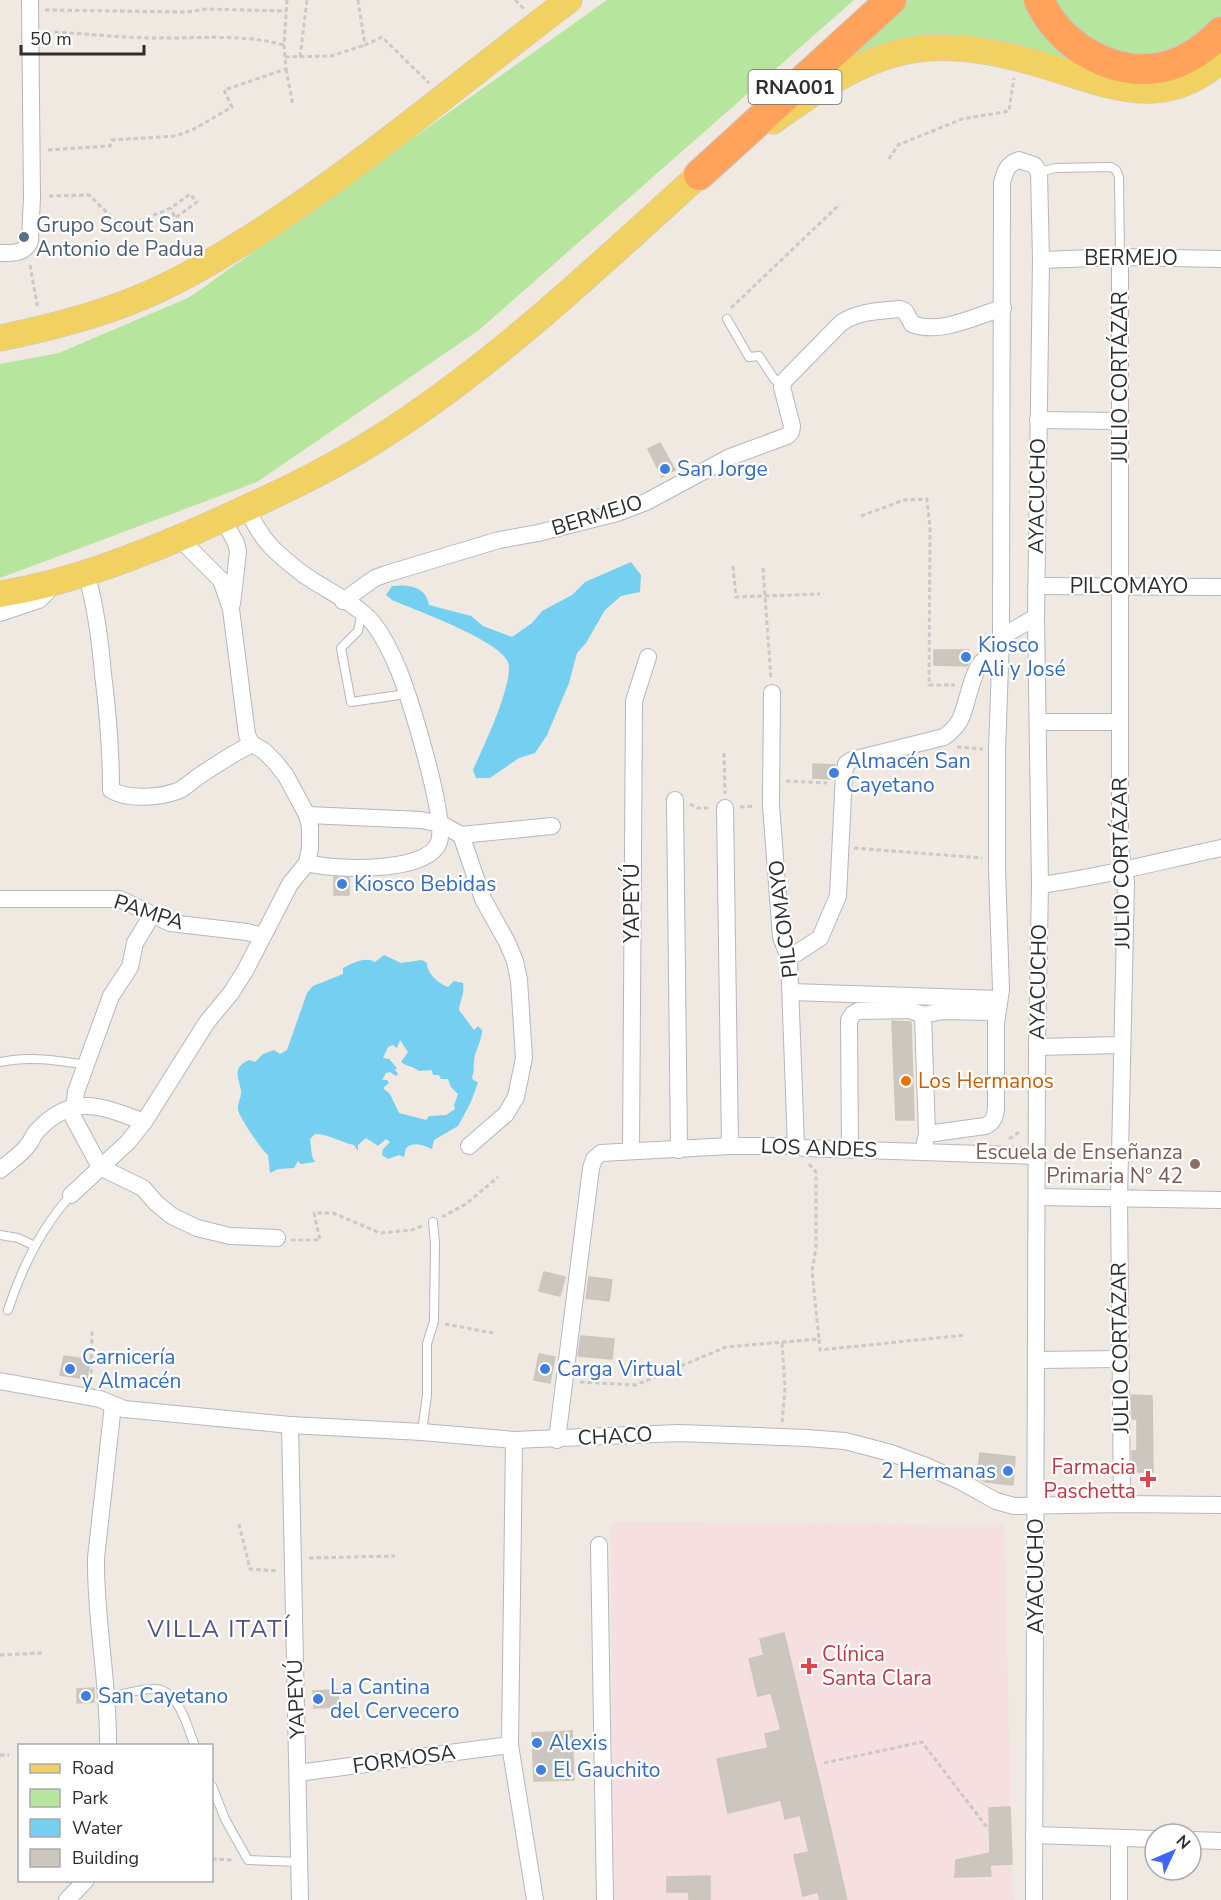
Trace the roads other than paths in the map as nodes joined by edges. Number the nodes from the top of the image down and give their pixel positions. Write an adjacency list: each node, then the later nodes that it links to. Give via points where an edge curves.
1 (569, 0): 15 (main road, via 340,176 229,251 145,296 42,330)
2 (891, 0): 8 (highway, RNA001)
3 (1039, 0): 5 (highway, via 1049,20 1072,43 1099,59 1128,67 1170,66 1199,51)
4 (29, 5): 9 (street, via 30,241 17,253)
5 (1221, 32)
6 (1221, 60): 8 (main road, via 1193,80 1141,90 1113,87 987,52 942,47 885,56 848,73 786,112)
7 (1039, 172): 10 (lane, via 1056,168 1116,170); 12 (street, AYACUCHO); 13 (street, AYACUCHO, via 1034,165 1019,160 1005,170)
8 (699, 175): 19 (main road, via 478,368 373,442)
9 (0, 253)
10 (1120, 257): 11 (street, BERMEJO); 12 (street, BERMEJO); 18 (street, JULIO CORTÁZAR)
11 (1221, 259)
12 (1041, 260): 17 (street, AYACUCHO)
13 (1003, 308): 16 (street, via 968,321 928,328 912,324 900,309 860,314 841,323); 33 (street, AYACUCHO)
14 (727, 319): 16 (lane, via 749,357 759,356 775,380)
15 (0, 338)
16 (784, 381): 28 (street, BERMEJO, via 782,387 792,426 787,436 730,457 646,502 617,513 499,540 386,574)
17 (1038, 420): 18 (street); 24 (street, AYACUCHO)
18 (1120, 421): 25 (street, JULIO CORTÁZAR)
19 (246, 509): 20 (main road); 28 (street, via 268,544)
20 (223, 519): 21 (main road); 29 (street, via 238,552)
21 (179, 538): 22 (main road); 29 (street, via 221,580)
22 (86, 573): 23 (main road); 40 (street, via 100,638 111,741 111,790 119,795 164,795)
23 (57, 583): 27 (main road); 31 (street, via 39,600)
24 (1036, 586): 25 (street, PILCOMAYO); 32 (street, AYACUCHO)
25 (1120, 586): 26 (street, PILCOMAYO); 39 (street, JULIO CORTÁZAR)
26 (1221, 586)
27 (0, 594)
28 (343, 601): 30 (street)
29 (231, 609): 40 (street, via 247,735)
30 (362, 612): 37 (street, via 384,639); 37 (lane, via 358,631 341,648 351,702)
31 (0, 613)
32 (1036, 617): 33 (street); 38 (street, AYACUCHO)
33 (1001, 638): 35 (street, AYACUCHO)
34 (648, 657): 70 (street, YAPEYÚ, via 633,701)
35 (1000, 659): 54 (street, via 987,658 982,662 960,721 944,737 846,764 838,896 820,938); 56 (street, AYACUCHO)
36 (772, 693): 54 (street, PILCOMAYO, via 771,805 781,937)
37 (406, 694): 44 (street)
38 (1038, 722): 39 (street); 50 (street, AYACUCHO)
39 (1119, 722): 49 (street, JULIO CORTÁZAR, via 1120,847)
40 (252, 744): 43 (street, via 276,763)
41 (675, 800): 69 (street)
42 (725, 808): 66 (street)
43 (307, 815): 44 (street); 48 (street)
44 (441, 824): 46 (street); 48 (street, via 439,843 416,862 378,867 322,867)
45 (552, 826): 46 (street)
46 (461, 835): 65 (street, via 483,899 515,961 524,1058 516,1097 506,1114)
47 (1221, 848): 49 (street)
48 (307, 863): 53 (street, via 290,884)
49 (1124, 868): 50 (street, via 1082,880); 58 (street, JULIO CORTÁZAR)
50 (1040, 885): 59 (street, AYACUCHO)
51 (0, 899): 52 (street, PAMPA, via 120,898)
52 (152, 915): 53 (street, PAMPA, via 170,923); 61 (street, via 135,943 130,967 111,996)
53 (262, 936): 63 (street, via 245,971 207,1022)
54 (789, 958): 55 (street, PILCOMAYO)
55 (791, 992): 56 (street); 67 (street, PILCOMAYO)
56 (998, 1006): 57 (street); 64 (street, AYACUCHO, via 994,1118 985,1126)
57 (923, 1015): 64 (street); 68 (street, via 910,1010 858,1011 849,1020)
58 (1121, 1045): 59 (street); 76 (street, JULIO CORTÁZAR)
59 (1037, 1047): 71 (street, AYACUCHO)
60 (0, 1062): 61 (lane, via 21,1058)
61 (86, 1065): 62 (street)
62 (73, 1106): 63 (street, via 108,1108); 72 (street, via 76,1125); 73 (street, via 39,1128 29,1145)
63 (144, 1122): 72 (street)
64 (925, 1143): 68 (street, LOS ANDES); 71 (street, LOS ANDES)
65 (469, 1146)
66 (730, 1146): 67 (street, LOS ANDES); 69 (street, LOS ANDES)
67 (800, 1147): 68 (street, LOS ANDES)
68 (850, 1149)
69 (679, 1150): 70 (street, LOS ANDES)
70 (631, 1151): 90 (street, LOS ANDES, via 601,1153 591,1168)
71 (1037, 1156): 75 (street, AYACUCHO)
72 (100, 1167): 74 (street); 80 (street, via 143,1188 172,1216 197,1228 230,1236)
73 (0, 1170)
74 (71, 1195): 81 (lane, via 53,1215)
75 (1037, 1197): 76 (street); 84 (street, AYACUCHO)
76 (1119, 1199): 77 (street); 83 (street, JULIO CORTÁZAR)
77 (1221, 1200)
78 (433, 1222): 88 (lane, via 434,1321 427,1344)
79 (0, 1235): 81 (lane)
80 (277, 1238)
81 (35, 1246): 82 (lane)
82 (8, 1310)
83 (1119, 1359): 84 (street); 91 (street, JULIO CORTÁZAR)
84 (1036, 1360): 92 (street, AYACUCHO)
85 (0, 1381): 86 (street, CHACO, via 100,1399)
86 (113, 1405): 87 (street, CHACO); 95 (street, via 96,1558)
87 (290, 1425): 88 (street, CHACO); 99 (street, YAPEYÚ)
88 (422, 1432): 89 (street, CHACO)
89 (514, 1440): 90 (street, CHACO); 98 (street)
90 (557, 1440): 92 (street, CHACO, via 679,1433 845,1442 926,1466 1008,1505)
91 (1122, 1504): 92 (street, CHACO); 93 (street, CHACO)
92 (1036, 1505): 101 (street, AYACUCHO)
93 (1221, 1505)
94 (599, 1545): 111 (street)
95 (106, 1698): 96 (street); 97 (lane, via 161,1690 178,1704)
96 (108, 1744)
97 (194, 1744)
98 (510, 1745): 99 (street, FORMOSA); 110 (street)
99 (298, 1773): 106 (street, YAPEYÚ)
100 (213, 1789): 106 (lane, via 248,1860)
101 (1034, 1835): 102 (street); 112 (street, AYACUCHO)
102 (1119, 1838): 103 (street); 113 (street)
103 (1143, 1839)
104 (1203, 1840): 105 (street)
105 (1221, 1841)
106 (299, 1862): 109 (street, YAPEYÚ)
107 (85, 1882): 108 (street)
108 (67, 1900)
109 (300, 1900)
110 (535, 1900)
111 (605, 1900)
112 (1034, 1900)
113 (1119, 1900)

